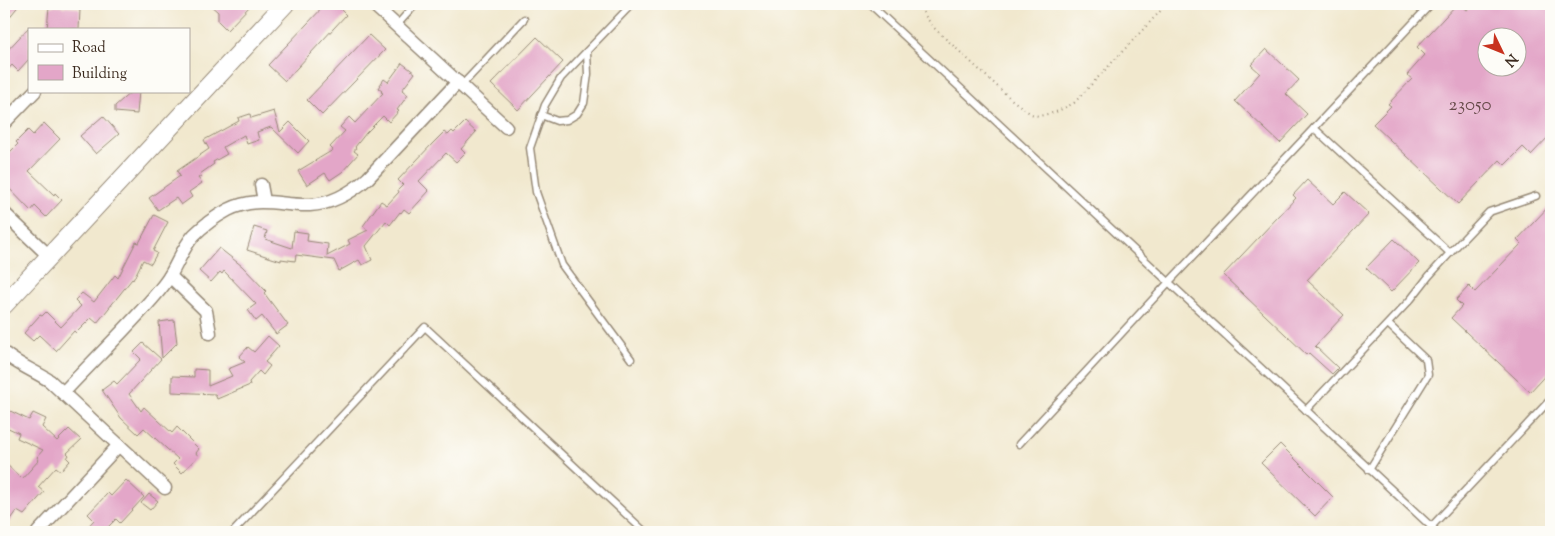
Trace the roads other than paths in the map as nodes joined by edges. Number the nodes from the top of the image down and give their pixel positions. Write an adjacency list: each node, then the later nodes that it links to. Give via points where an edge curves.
1 (285, 4): 21 (main road)
2 (373, 4): 8 (street)
3 (416, 4): 8 (lane)
4 (632, 4): 9 (lane)
5 (870, 4): 23 (lane)
6 (1432, 4): 15 (lane)
7 (524, 19): 10 (lane)
8 (396, 26): 10 (street)
9 (587, 52): 12 (lane, via 561,78); 12 (lane, via 584,103 577,114 557,121)
10 (460, 84): 14 (street); 18 (street, via 355,190 343,197 310,205)
11 (34, 92): 13 (street)
12 (541, 115): 28 (lane, via 530,148 536,192 562,265)
13 (4, 123)
14 (506, 127)
15 (1314, 128): 20 (lane); 23 (lane)
16 (261, 185): 18 (street)
17 (1536, 196): 20 (lane, via 1489,212)
18 (264, 201): 22 (street, via 231,209 208,223 193,236)
19 (4, 213): 21 (street)
20 (1450, 253): 25 (lane)
21 (49, 256): 24 (main road)
22 (170, 276): 26 (street, via 206,311); 29 (street)
23 (1168, 282): 31 (lane); 32 (lane)
24 (4, 305)
25 (1388, 324): 31 (lane); 34 (lane, via 1426,360 1428,374)
26 (210, 333)
27 (4, 353): 29 (street)
28 (631, 359)
29 (63, 392): 33 (street)
30 (1551, 399): 36 (lane)
31 (1306, 410): 34 (lane)
32 (1019, 444)
33 (119, 445): 35 (street); 37 (street)
34 (1369, 470): 36 (lane)
35 (165, 488)
36 (1434, 530)
37 (38, 532)
38 (233, 532): 39 (lane, via 425,327)
39 (645, 532)

